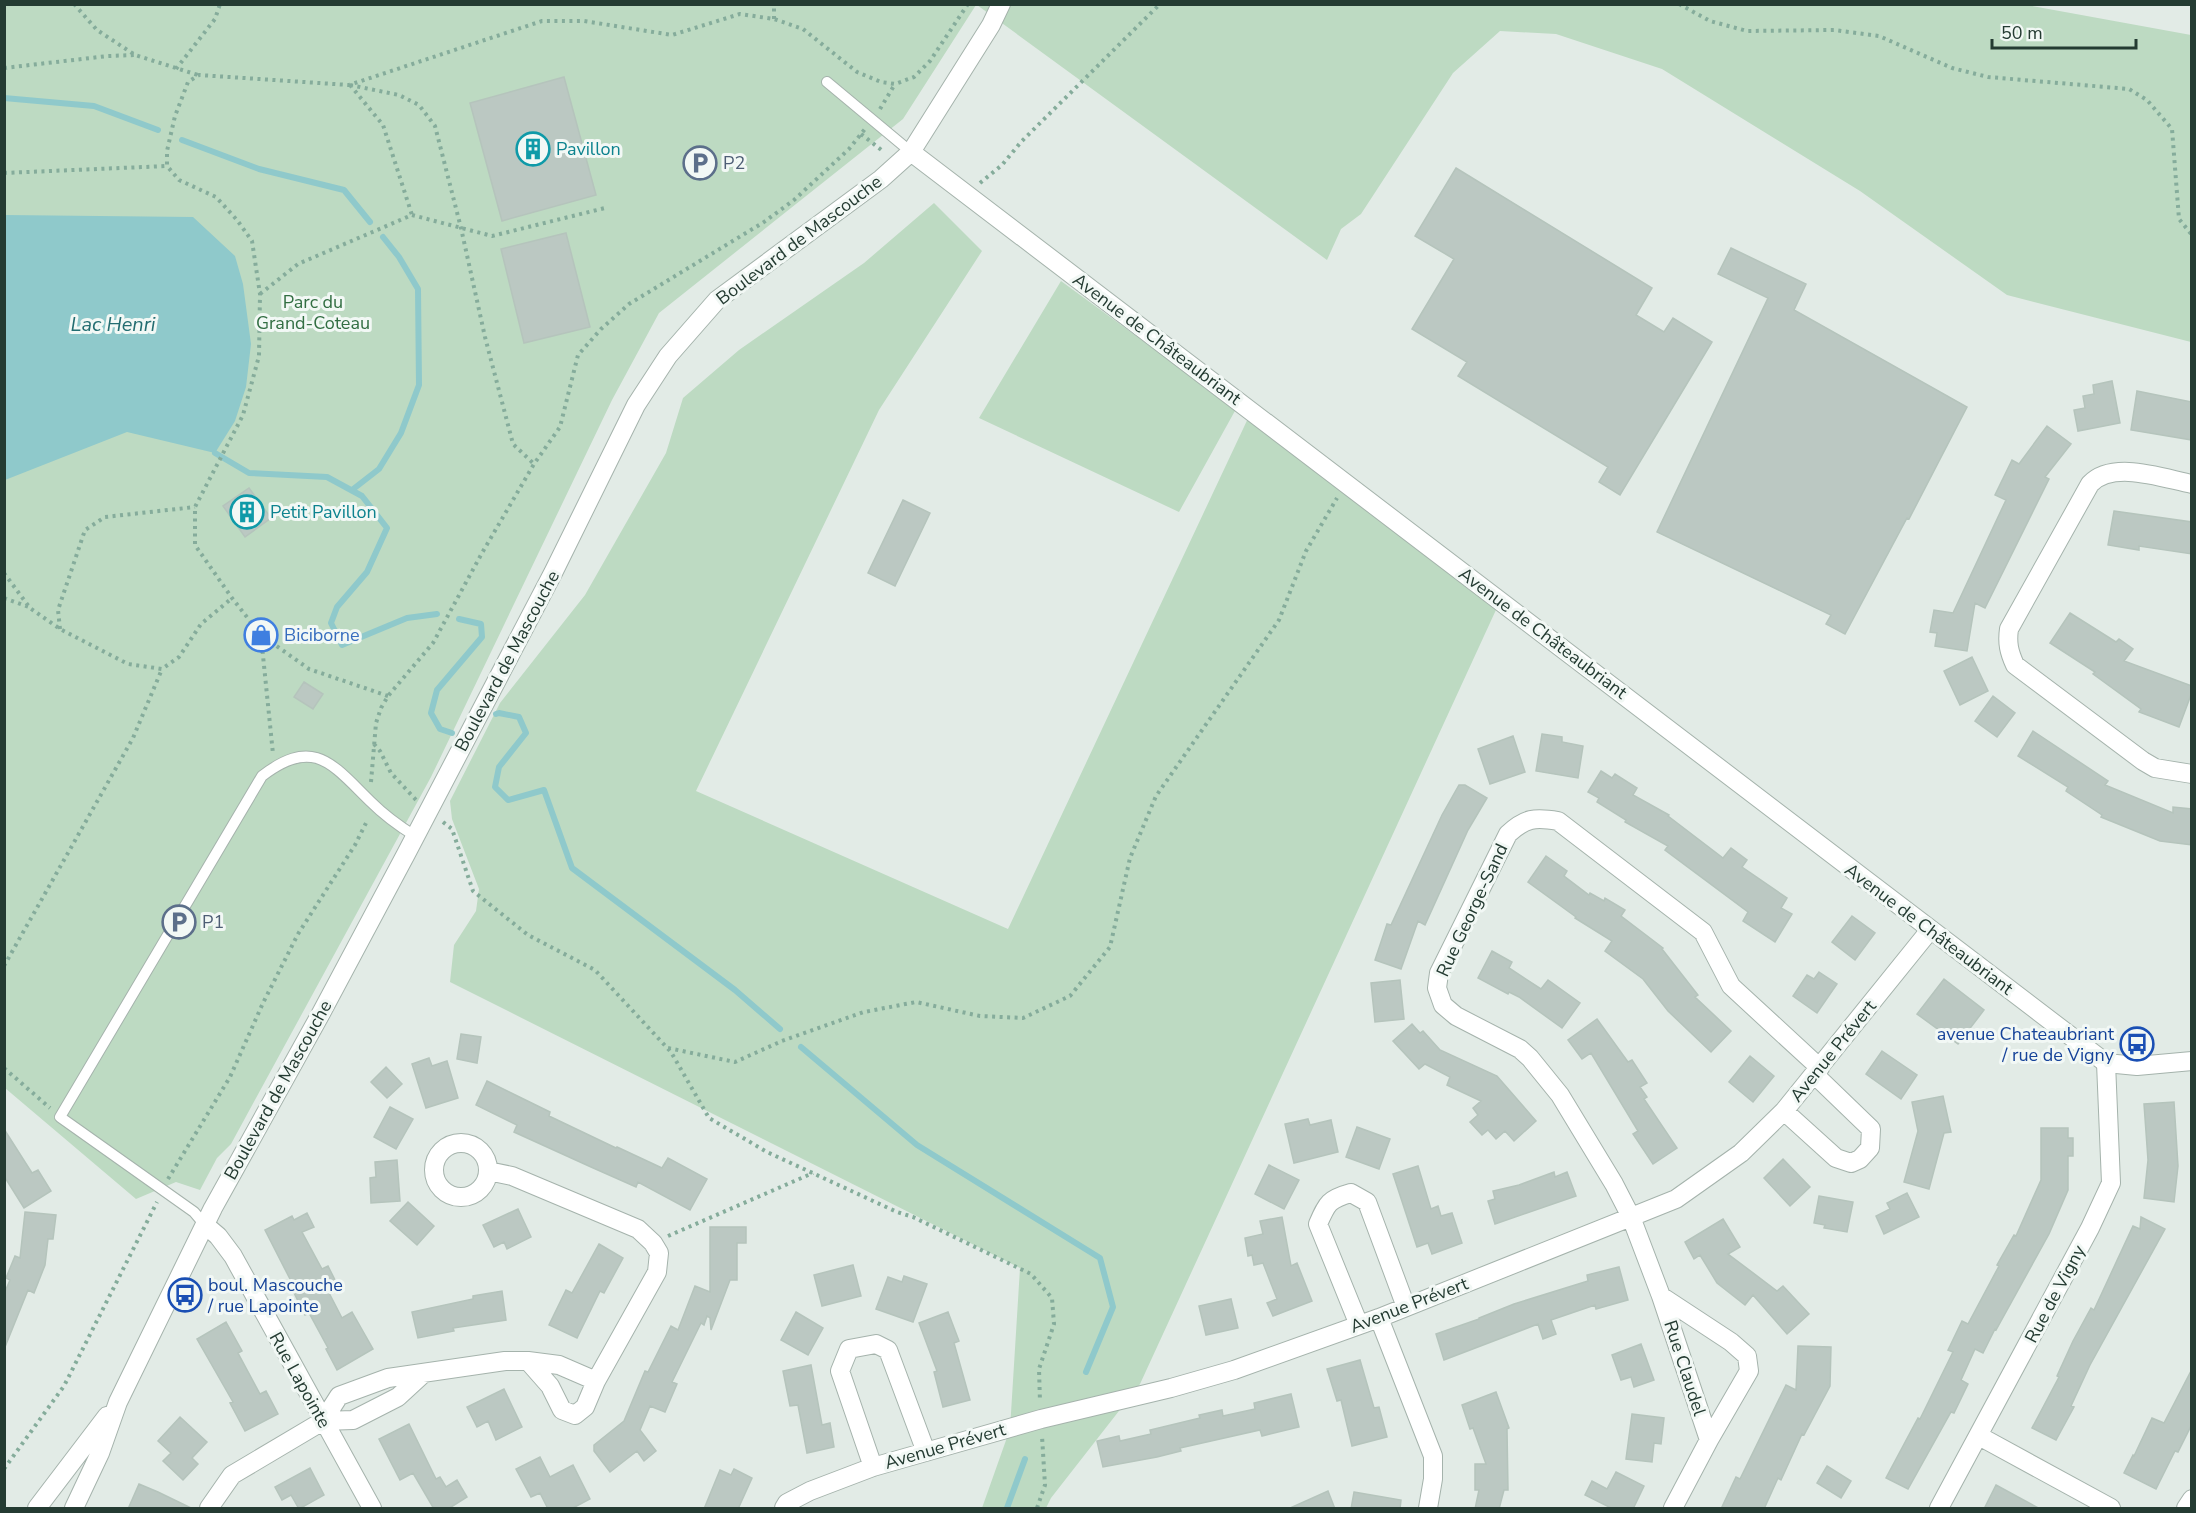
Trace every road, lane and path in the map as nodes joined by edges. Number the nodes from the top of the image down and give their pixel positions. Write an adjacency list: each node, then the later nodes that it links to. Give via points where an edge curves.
1 (74, 4): 9 (path, via 97,30)
2 (220, 4): 11 (path, via 215,20)
3 (774, 4): 8 (path)
4 (968, 4): 14 (path, via 930,61 914,77)
5 (1001, 4): 18 (street, Boulevard de Mascouche)
6 (1160, 4): 21 (path, via 1002,165)
7 (1679, 4): 25 (path, via 1710,21 1747,32 1834,30 1879,36 1952,68 1988,77 2128,89 2147,100 2172,129 2179,219)
8 (774, 19): 14 (path, via 804,30 858,72); 15 (path, via 740,14 672,35 584,21 542,21)
9 (135, 55): 10 (path); 11 (path)
10 (4, 68)
11 (176, 69): 12 (path)
12 (199, 75): 15 (path); 19 (path, via 188,82 175,116)
13 (827, 82): 18 (lane)
14 (895, 84): 16 (path)
15 (349, 85): 23 (path, via 383,125); 24 (path, via 399,95 419,105 435,126)
16 (880, 110)
17 (878, 148): 27 (path, via 861,134 794,200 629,304 601,329 578,355 560,426)
18 (911, 152): 21 (street, Avenue de Châteaubriant); 46 (street, Boulevard de Mascouche, via 882,178 717,300 668,356 636,405)
19 (167, 166): 20 (path); 26 (path, via 179,180 216,197 237,220 252,241)
20 (4, 173)
21 (966, 195): 47 (street, Avenue de Châteaubriant)
22 (605, 208): 24 (path, via 492,236)
23 (412, 215): 24 (path); 26 (path, via 298,264)
24 (461, 228): 27 (path, via 513,444)
25 (2192, 235)
26 (260, 294): 30 (path, via 259,356 243,415)
27 (534, 464): 38 (path, via 433,643)
28 (2192, 484): 42 (street, via 2129,472 2097,476 2008,637 2014,665 2142,761 2155,768)
29 (1339, 495): 49 (path, via 1306,551 1279,620 1156,796 1130,858 1110,947 1070,996 1023,1018 980,1016 916,1002 884,1008 782,1041 735,1062)
30 (195, 507): 33 (path, via 195,545); 35 (path, via 105,517 85,530 58,610)
31 (4, 573): 34 (path)
32 (4, 598): 34 (path)
33 (232, 598): 36 (path); 37 (path, via 201,624 178,657)
34 (30, 608): 35 (path)
35 (60, 629): 37 (path, via 128,664)
36 (261, 635): 38 (path, via 309,669); 41 (path)
37 (162, 669): 48 (path, via 133,738)
38 (388, 696): 39 (path, via 376,723)
39 (374, 744): 40 (path); 43 (path, via 391,773)
40 (372, 763)
41 (274, 766): 46 (lane, via 290,758 308,756 330,763 386,816); 55 (lane, via 262,776)
42 (2192, 774)
43 (419, 802)
44 (437, 817): 49 (path, via 452,829 473,891 528,935 595,970)
45 (368, 820): 58 (path, via 298,934 224,1088)
46 (415, 836): 61 (street, Boulevard de Mascouche)
47 (1930, 930): 51 (street, Avenue de Châteaubriant); 53 (street, Avenue Prévert)
48 (4, 966)
49 (668, 1048): 57 (path, via 710,1118 767,1152)
50 (2192, 1061): 51 (street, via 2137,1066)
51 (2106, 1063): 73 (street, Rue de Vigny, via 2111,1184)
52 (4, 1068): 55 (path)
53 (1818, 1071): 54 (street, Avenue Prévert); 54 (street, Rue George-Sand, via 1871,1129 1870,1148 1851,1163 1836,1158); 60 (street, Rue George-Sand, via 1731,986 1703,932 1558,821 1539,818 1520,823 1508,834 1439,973 1437,988 1443,1005 1456,1016 1530,1058 1560,1095)
54 (1784, 1111): 60 (street, Avenue Prévert, via 1741,1153 1676,1199)
55 (60, 1117): 61 (lane, via 194,1212)
56 (488, 1171): 62 (street, via 512,1176 638,1229)
57 (814, 1173): 62 (path); 70 (path, via 1031,1274 1052,1298 1054,1324 1039,1369)
58 (169, 1177)
59 (156, 1203): 78 (path, via 64,1386)
60 (1631, 1217): 63 (street, Rue Claudel); 64 (street, Avenue Prévert)
61 (205, 1225): 71 (street, Boulevard de Mascouche); 72 (street, Rue Lapointe, via 233,1256)
62 (653, 1243): 69 (street, via 659,1253 657,1272)
63 (1661, 1296): 75 (street, Rue Claudel); 75 (street, Rue Claudel, via 1747,1356 1749,1371)
64 (1406, 1307): 65 (street, Avenue Prévert); 66 (street, via 1367,1202 1351,1193 1339,1196 1328,1202 1318,1224)
65 (1379, 1318): 66 (street, Avenue Prévert); 86 (street, via 1433,1456)
66 (1359, 1325): 76 (street, Avenue Prévert, via 1171,1389 1041,1419)
67 (528, 1361): 68 (street); 69 (street, via 559,1365); 69 (street, via 550,1386 562,1410 574,1415 585,1407)
68 (423, 1374): 72 (street, via 398,1396 353,1420); 72 (street, via 388,1377 345,1393)
69 (596, 1381)
70 (1040, 1400)
71 (118, 1402): 80 (street, Boulevard de Mascouche); 81 (street, Boulevard de Mascouche)
72 (323, 1421): 82 (street, via 232,1475); 83 (street, Rue Lapointe)
73 (1979, 1436): 88 (street, Rue de Vigny); 89 (street)
74 (1042, 1438): 85 (path, via 1045,1485)
75 (1709, 1440): 87 (street, Rue Claudel)
76 (926, 1452): 77 (street, Avenue Prévert); 77 (street, via 888,1350 876,1344 849,1349 840,1371)
77 (873, 1467): 84 (street, Avenue Prévert, via 810,1491 787,1503)
78 (4, 1469)
79 (2192, 1499): 90 (street)
80 (37, 1509)
81 (74, 1509)
82 (209, 1509)
83 (372, 1509)
84 (784, 1509)
85 (1037, 1509)
86 (1428, 1509)
87 (1673, 1509)
88 (1939, 1509)
89 (2111, 1509)
90 (2186, 1509)

